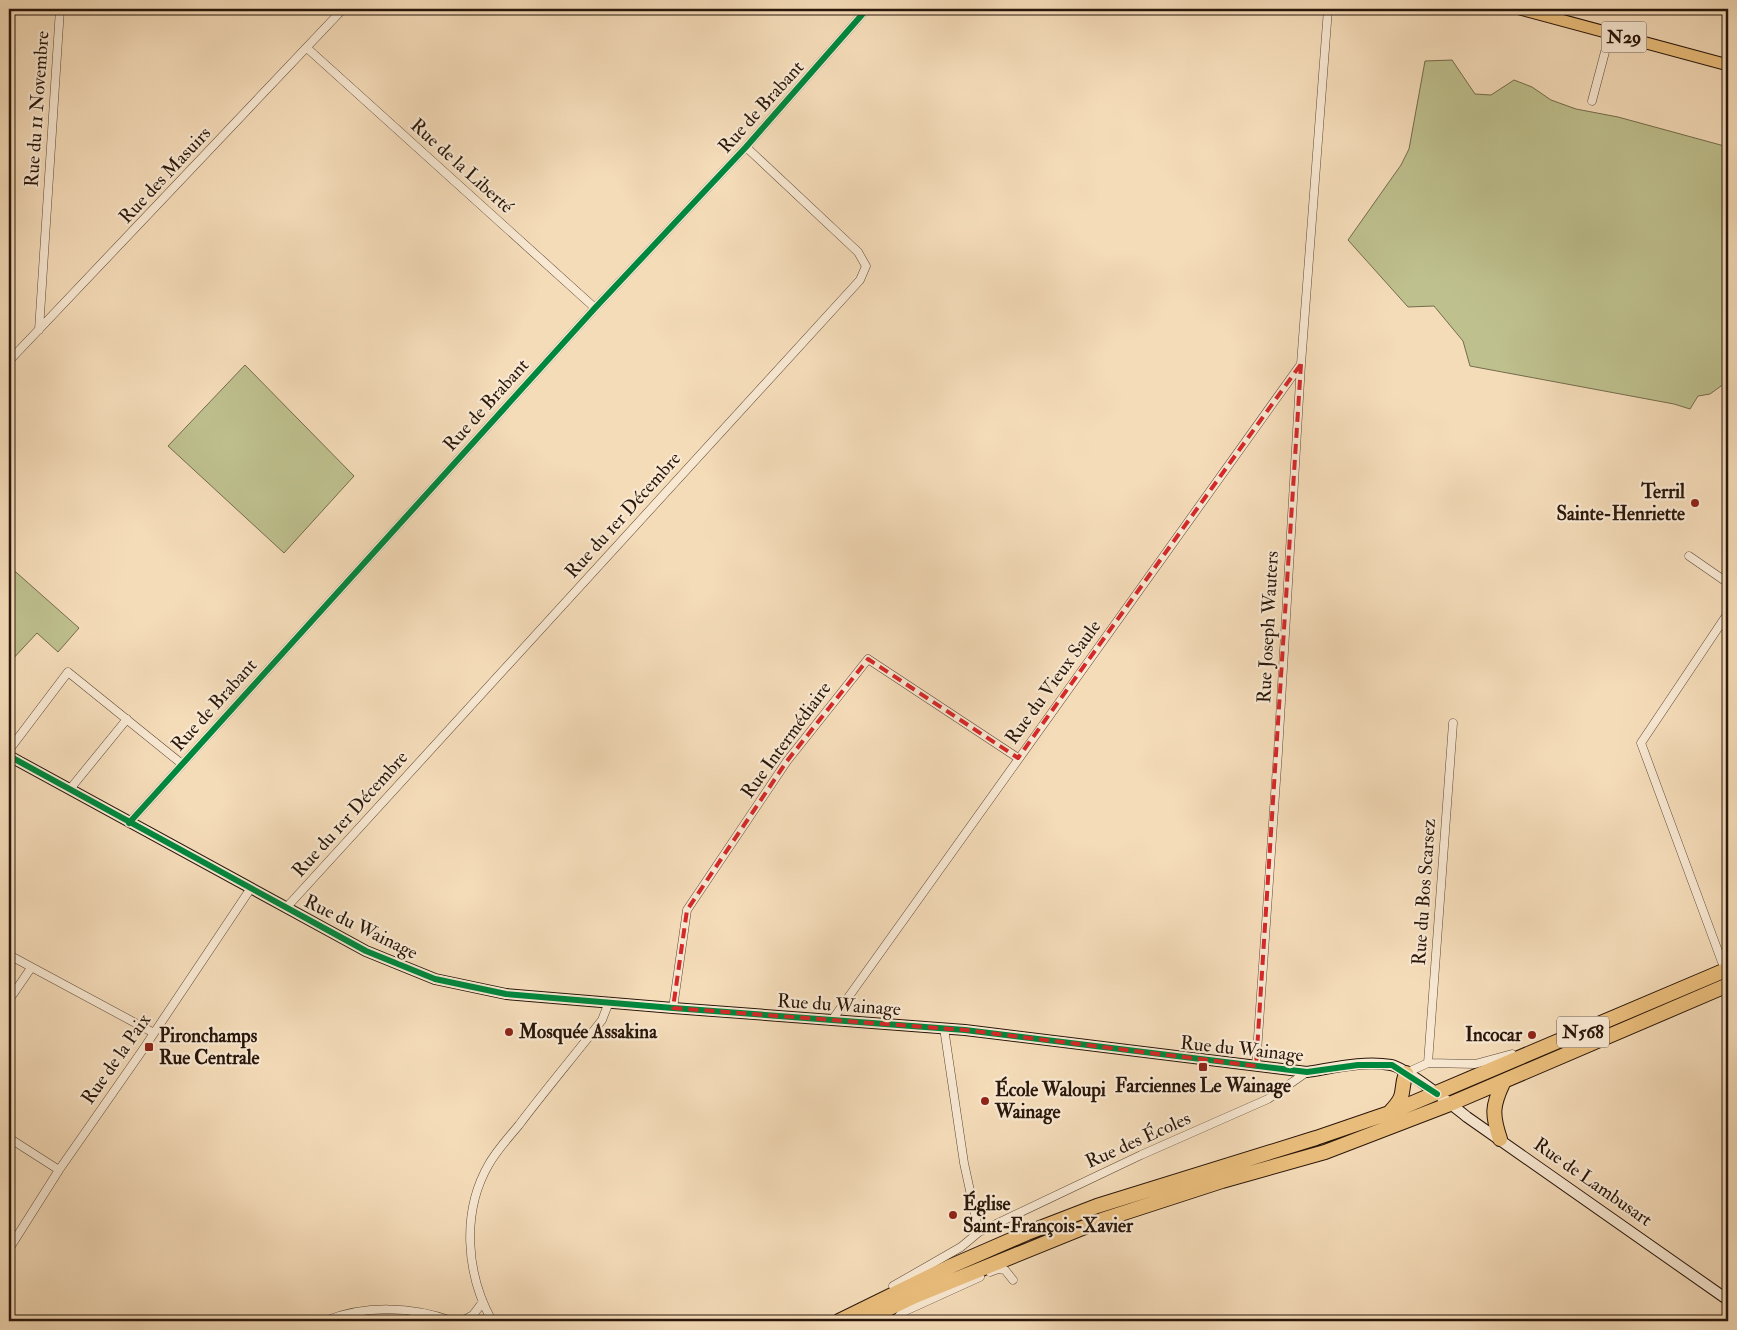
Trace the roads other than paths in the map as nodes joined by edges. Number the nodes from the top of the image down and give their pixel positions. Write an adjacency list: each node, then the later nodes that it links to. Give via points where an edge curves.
1 (60, 9): 12 (street, Rue du 11 Novembre)
2 (343, 9): 7 (street, Rue des Masuirs)
3 (867, 9): 10 (street, Rue de Brabant)
4 (1328, 9): 14 (street, Rue Joseph Wauters)
5 (1520, 9): 6 (main road, N29)
6 (1610, 33): 8 (main road, N29); 9 (street)
7 (307, 48): 11 (street, Rue de la Liberté); 12 (street, Rue des Masuirs)
8 (1728, 65)
9 (1592, 101)
10 (746, 147): 11 (street, Rue de Brabant); 27 (street, Rue du 1er Décembre, via 858,252 866,266 860,280)
11 (595, 308): 23 (street, Rue de Brabant)
12 (39, 330): 13 (street, Rue des Masuirs)
13 (9, 361)
14 (1301, 364): 22 (street, Rue du Vieux Saule); 40 (street, Rue Joseph Wauters)
15 (1689, 556): 16 (street)
16 (1728, 583)
17 (1728, 613): 29 (street, via 1641,743)
18 (127, 719): 20 (street, via 68,672); 23 (street); 24 (street)
19 (1453, 723): 39 (street, Rue du Bos Scarsez)
20 (9, 750)
21 (9, 756): 24 (street, Rue du Wainage)
22 (1018, 758): 34 (street, Rue Intermédiaire, via 868,659 787,761 687,910); 35 (street, Rue du Vieux Saule)
23 (182, 764): 25 (street, Rue de Brabant)
24 (70, 789): 25 (street, Rue du Wainage)
25 (130, 823): 26 (street, Rue du Wainage)
26 (251, 888): 27 (street, Rue du Wainage); 37 (street, Rue de la Paix)
27 (286, 908): 33 (street, Rue du Wainage, via 366,951 434,978 506,994)
28 (9, 955): 30 (street)
29 (1726, 964): 44 (highway, N568, via 1672,993)
30 (31, 968): 32 (street); 37 (street)
31 (1728, 985): 43 (highway, N568)
32 (9, 1000)
33 (609, 1002): 34 (street, Rue du Wainage); 56 (street, via 602,1020 488,1164 474,1202 469,1245)
34 (673, 1008): 35 (street, Rue du Wainage)
35 (832, 1020): 36 (street, Rue du Wainage)
36 (944, 1028): 40 (street, Rue du Wainage); 50 (street, via 964,1163)
37 (154, 1033): 49 (street, Rue de la Paix)
38 (1512, 1054): 39 (street, via 1475,1064)
39 (1428, 1063): 42 (street)
40 (1256, 1066): 41 (street, Rue du Wainage)
41 (1307, 1072): 42 (street, Rue du Wainage, via 1358,1065 1392,1065); 50 (street, Rue des Écoles, via 1268,1099)
42 (1406, 1073): 44 (street, Rue du Wainage); 46 (highway, via 1403,1095)
43 (1503, 1083): 45 (highway, N568); 48 (highway, via 1494,1110)
44 (1437, 1094): 45 (street, Rue de Lambusart); 46 (highway, N568)
45 (1450, 1104): 48 (street, Rue de Lambusart); 62 (highway, N568, via 1326,1152 1102,1220 922,1293)
46 (1389, 1113): 61 (highway, N568, via 1097,1206 949,1267)
47 (9, 1138): 49 (street)
48 (1500, 1139): 55 (street, Rue de Lambusart)
49 (59, 1170): 51 (street, Rue de la Paix)
50 (979, 1232): 54 (street, Rue des Écoles, via 961,1247)
51 (12, 1235): 52 (street, Rue de la Paix)
52 (9, 1248)
53 (1013, 1280): 63 (street, via 1005,1270 998,1269 903,1312)
54 (893, 1286)
55 (1728, 1300)
56 (482, 1304): 59 (street, via 473,1315); 60 (street)
57 (324, 1321): 58 (street, via 355,1312 380,1310 434,1314)
58 (452, 1321)
59 (462, 1321)
60 (492, 1321)
61 (839, 1321)
62 (863, 1321)
63 (894, 1321)

